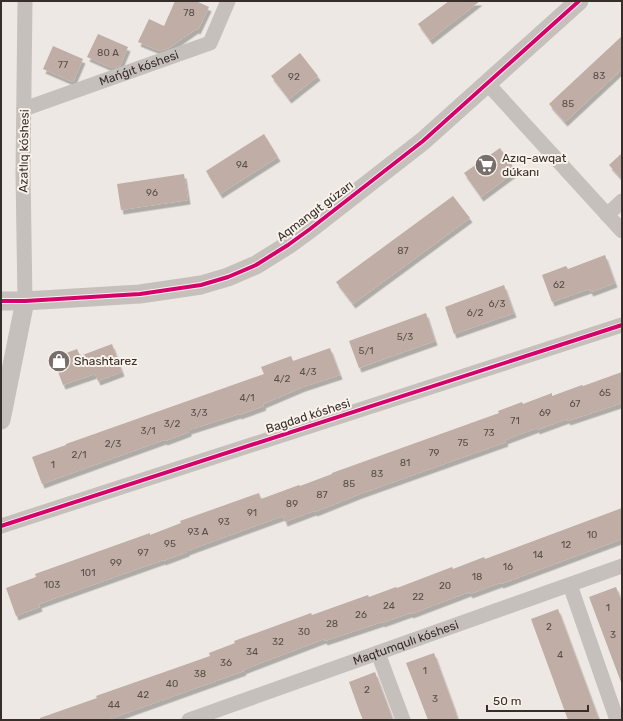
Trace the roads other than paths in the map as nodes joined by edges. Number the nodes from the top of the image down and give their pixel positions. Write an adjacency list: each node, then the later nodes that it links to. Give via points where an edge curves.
1 (228, 1): 5 (street, Mańǵıt kóshesi, via 210,43)
2 (579, 1): 4 (street, Aqmangıt gúzarı)
3 (29, 4): 5 (street, Azatlıq kóshesi)
4 (487, 83): 7 (street); 10 (street, Aqmangıt gúzarı, via 423,140 299,237 256,265 202,285 140,294)
5 (24, 109): 10 (street, Azatlıq kóshesi)
6 (622, 201): 7 (street)
7 (607, 214): 8 (street)
8 (622, 231)
9 (1, 301): 10 (street, Aqmangıt gúzarı)
10 (25, 301): 12 (street)
11 (622, 325): 13 (street, Bagdad kóshesi)
12 (1, 420)
13 (1, 526)
14 (622, 566): 15 (street, Maqtumqulı kóshesi)
15 (570, 585): 16 (street, Maqtumqulı kóshesi); 19 (street)
16 (378, 653): 17 (street, Maqtumqulı kóshesi); 18 (street)
17 (196, 719)
18 (402, 720)
19 (617, 720)

